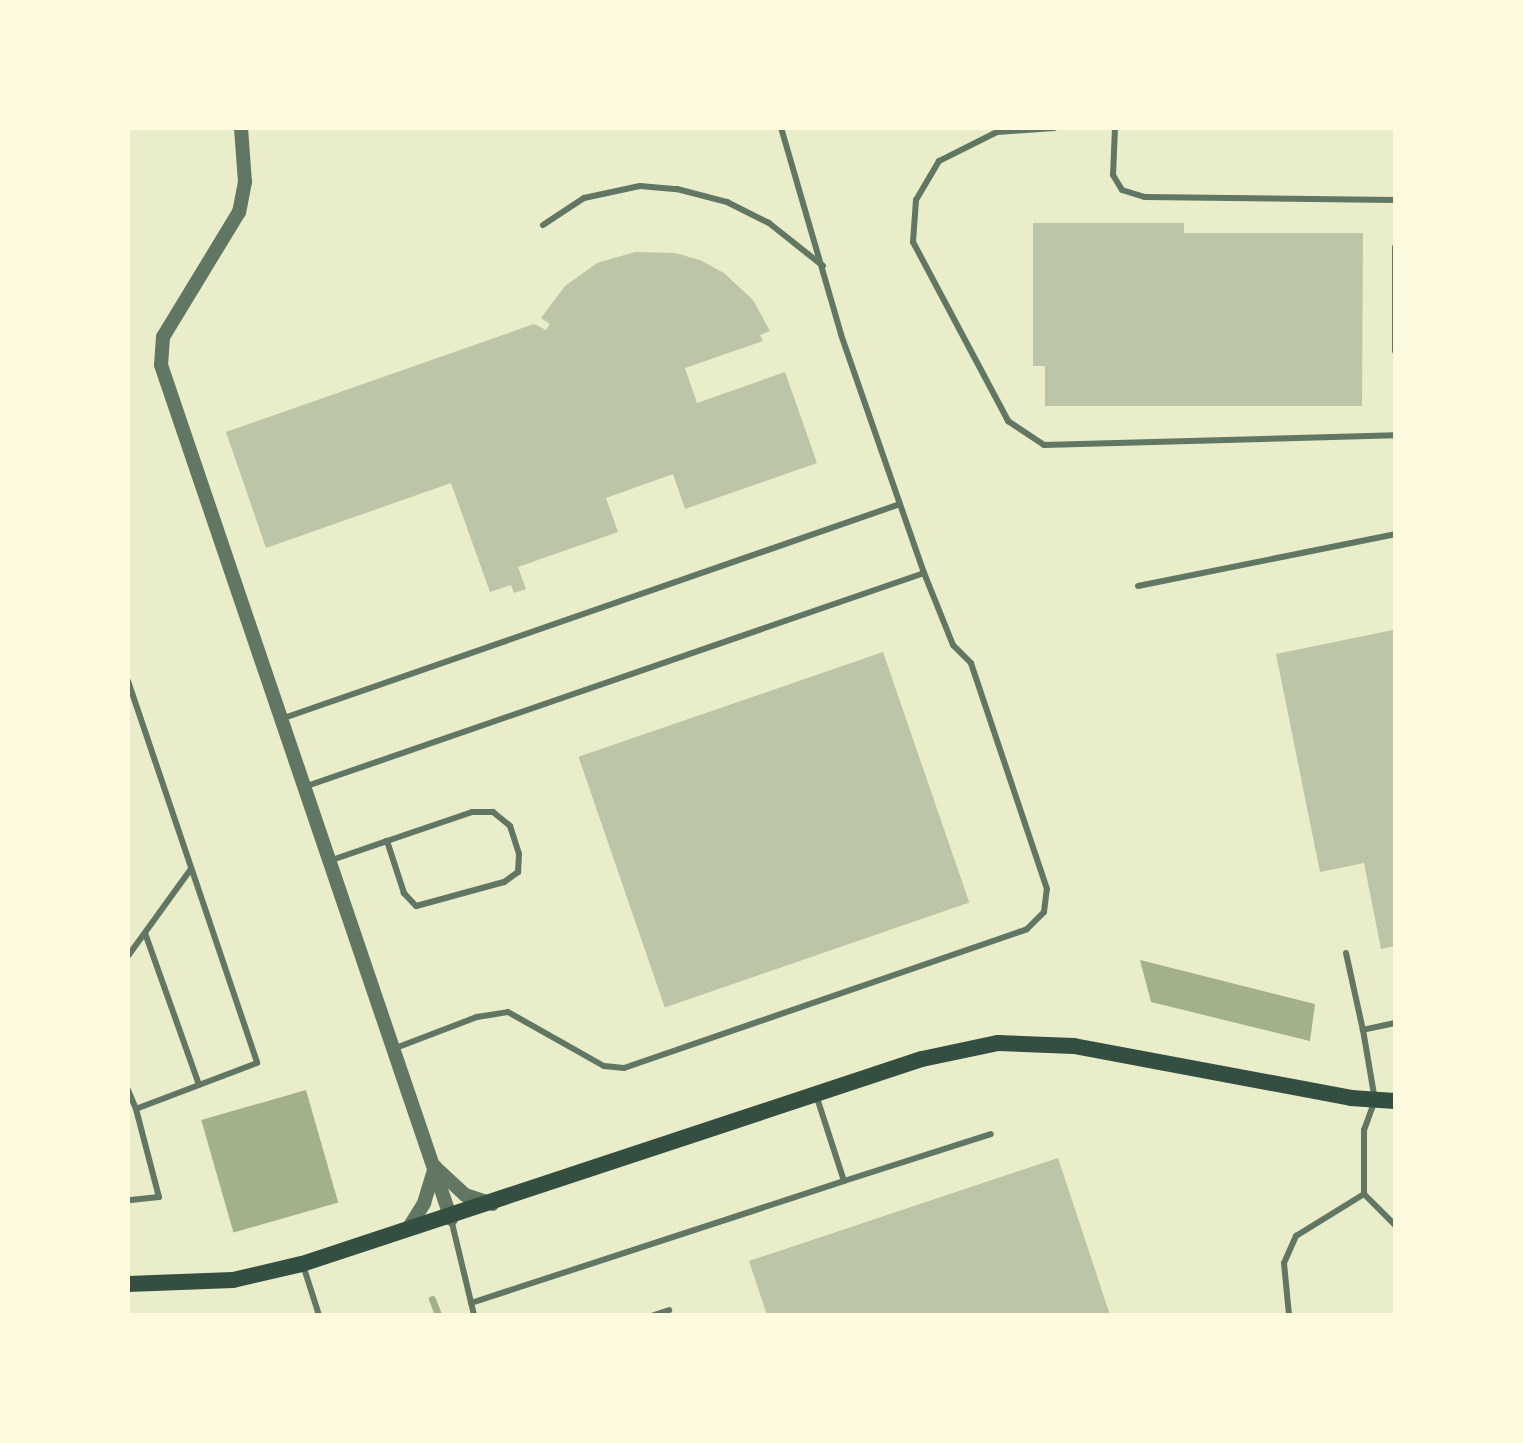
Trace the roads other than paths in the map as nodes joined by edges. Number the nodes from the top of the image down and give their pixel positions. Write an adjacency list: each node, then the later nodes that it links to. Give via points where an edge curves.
1 (241, 128): 6 (street)
2 (252, 128): 6 (street)
3 (781, 128): 10 (lane)
4 (1054, 128): 12 (lane, via 997,132 939,161 916,200 913,242 1008,421 1044,445)
5 (1115, 128): 7 (lane, via 1113,175 1122,190 1145,197)
6 (242, 149): 18 (street, via 245,182 239,212 163,337 161,365)
7 (1395, 200)
8 (543, 225): 10 (lane, via 584,198 640,186 677,189 727,202 769,223)
9 (1395, 247): 11 (lane)
10 (823, 266): 13 (lane)
11 (1395, 351)
12 (1395, 435)
13 (900, 504): 15 (lane); 18 (lane)
14 (1395, 534): 16 (lane)
15 (924, 573): 19 (lane); 28 (lane, via 953,645 971,663 1047,889 1044,912 1027,929 624,1068 604,1066 508,1012 477,1017)
16 (1138, 586)
17 (128, 681): 22 (lane)
18 (281, 719): 19 (street)
19 (304, 788): 21 (street)
20 (387, 841): 20 (lane, via 472,812 493,812 510,826 519,854 518,872 504,882 416,906 404,893); 21 (lane)
21 (329, 861): 28 (street)
22 (191, 869): 23 (lane); 29 (lane, via 257,1063)
23 (145, 933): 25 (lane); 29 (lane)
24 (1346, 953): 27 (lane)
25 (128, 956)
26 (1395, 1023): 27 (lane)
27 (1363, 1030): 32 (lane)
28 (393, 1049): 36 (street)
29 (199, 1085): 34 (lane)
30 (128, 1090): 34 (lane)
31 (816, 1095): 32 (main road, via 959,1049 1036,1042); 37 (lane); 40 (main road)
32 (1375, 1100): 33 (main road); 38 (lane, via 1364,1130)
33 (1395, 1101)
34 (136, 1109): 39 (lane, via 159,1197)
35 (991, 1134): 37 (lane)
36 (435, 1167): 40 (street, via 465,1195); 41 (street); 43 (street, via 424,1203)
37 (844, 1181): 46 (lane)
38 (1364, 1194): 42 (lane); 51 (lane, via 1296,1236 1284,1263)
39 (128, 1200)
40 (493, 1204): 41 (main road)
41 (451, 1219): 43 (main road); 46 (lane)
42 (1395, 1225)
43 (408, 1229): 44 (main road)
44 (302, 1264): 45 (main road, via 233,1280); 48 (lane)
45 (128, 1284)
46 (471, 1303): 49 (lane)
47 (669, 1310): 50 (lane)
48 (319, 1315)
49 (474, 1315)
50 (654, 1315)
51 (1289, 1315)

